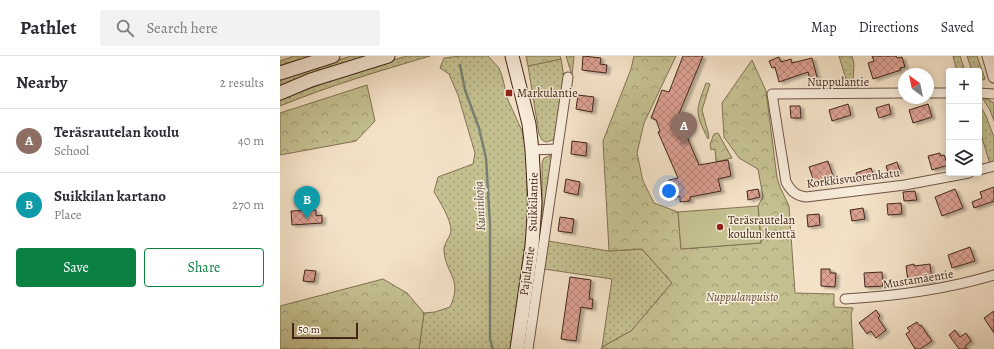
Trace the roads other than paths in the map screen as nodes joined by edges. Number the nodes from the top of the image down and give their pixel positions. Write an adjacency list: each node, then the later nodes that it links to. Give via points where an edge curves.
1 (333, 56): 5 (main road)
2 (388, 56): 8 (main road)
3 (512, 56): 16 (main road, Suikkilantie)
4 (988, 56): 7 (street)
5 (280, 73)
6 (568, 77): 15 (street, Pajulantie)
7 (994, 77)
8 (280, 92)
9 (898, 93): 13 (street, Nuppulantie)
10 (934, 93): 11 (street)
11 (946, 93)
12 (982, 93): 14 (street)
13 (772, 94): 19 (street, Korkkisvuorenkatu, via 786,182 797,195 806,197 897,186)
14 (994, 94)
15 (557, 149): 16 (street); 23 (street, Pajulantie)
16 (532, 150): 22 (main road, Suikkilantie, via 535,203 533,232)
17 (994, 166): 18 (street)
18 (982, 169)
19 (952, 176)
20 (994, 275): 21 (street, Mustamäentie, via 938,290)
21 (845, 299)
22 (517, 349)
23 (528, 349)

